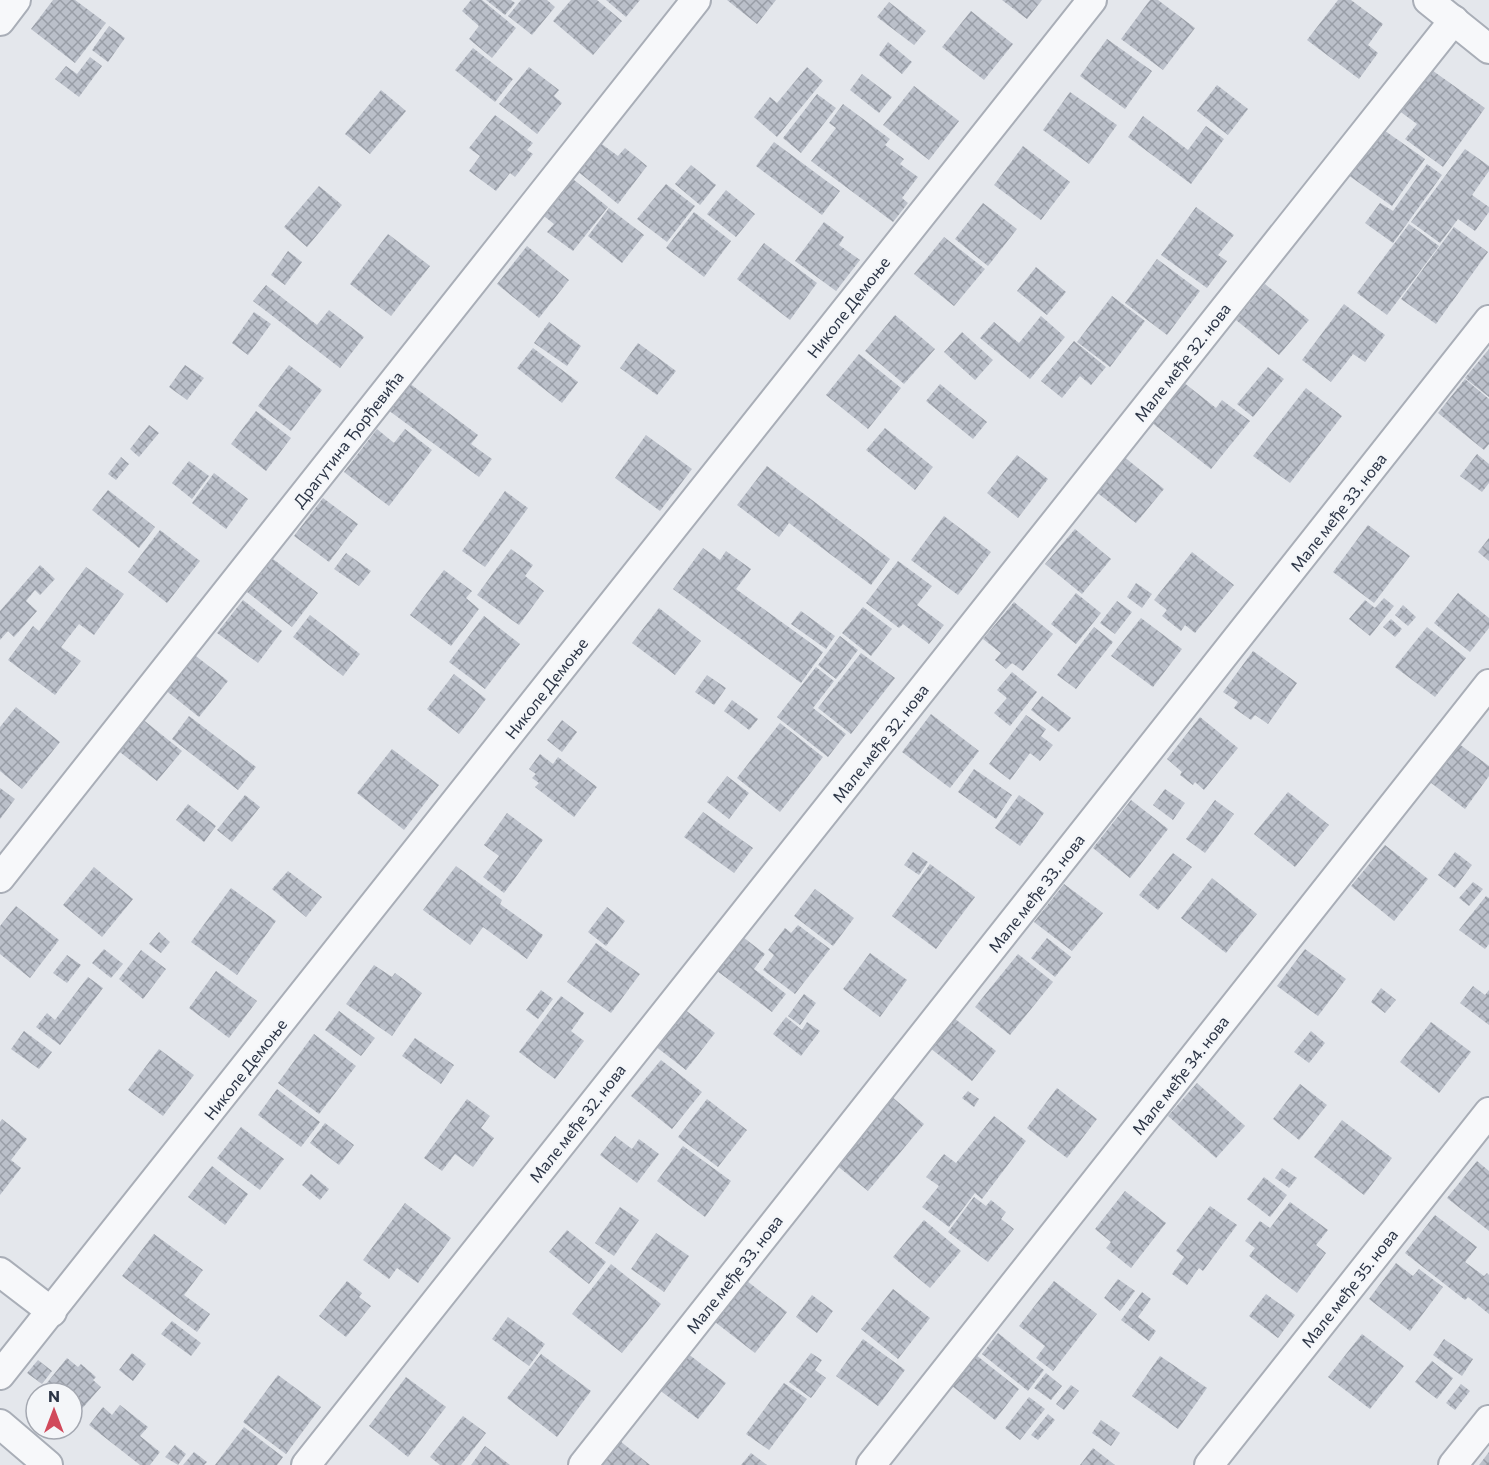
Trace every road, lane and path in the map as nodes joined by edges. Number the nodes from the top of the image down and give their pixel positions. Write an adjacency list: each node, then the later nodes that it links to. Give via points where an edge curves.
1 (16, 0): 6 (street)
2 (696, 0): 10 (street, Драгутина Ђорђевића)
3 (1092, 0): 13 (street, Николе Демоње)
4 (1428, 0): 5 (street)
5 (1454, 20): 7 (street); 18 (street, Мале међе 32. нова)
6 (0, 21)
7 (1489, 49)
8 (1489, 320): 19 (street, Мале међе 33. нова)
9 (1489, 684): 20 (street, Мале међе 34. нова)
10 (0, 878)
11 (1489, 1112): 21 (street, Мале међе 35. нова)
12 (0, 1272): 13 (street)
13 (52, 1312): 14 (street, Николе Демоње)
14 (0, 1375)
15 (1489, 1420): 22 (street)
16 (0, 1424): 17 (street)
17 (48, 1465)
18 (306, 1465)
19 (583, 1465)
20 (871, 1465)
21 (1209, 1465)
22 (1454, 1465)

